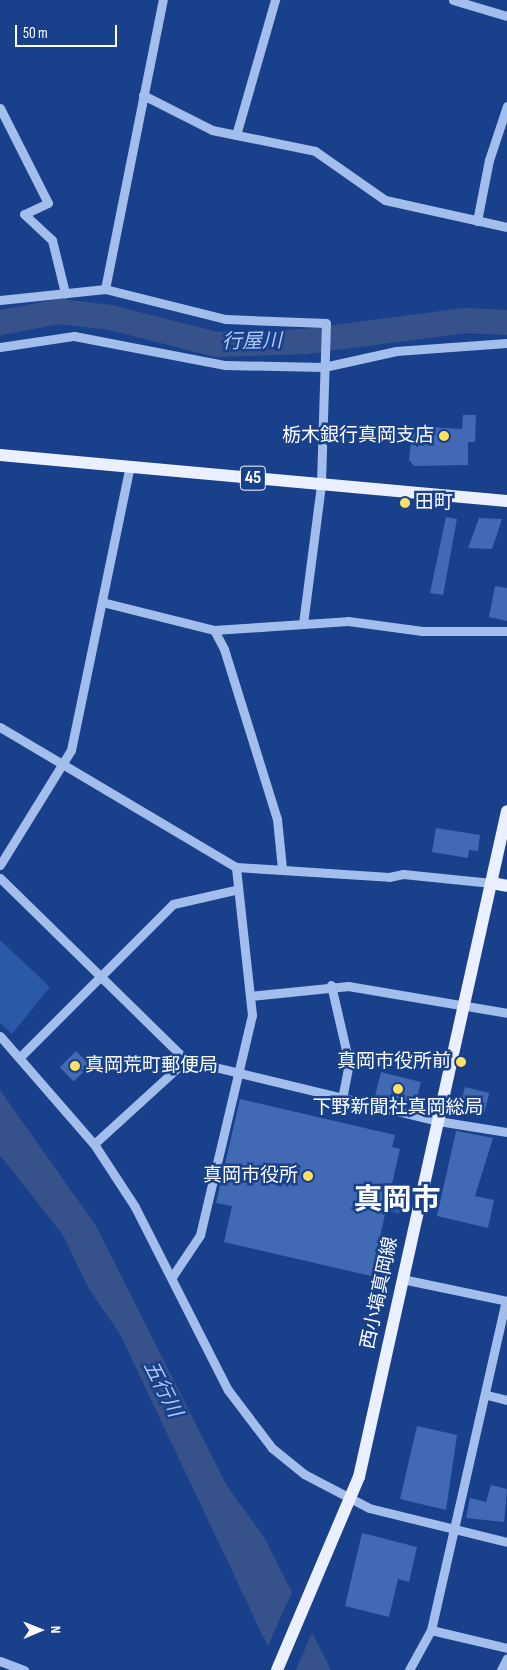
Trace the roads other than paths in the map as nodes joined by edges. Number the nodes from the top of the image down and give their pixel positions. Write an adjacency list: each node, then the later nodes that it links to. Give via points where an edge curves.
1 (163, 0): 5 (street)
2 (275, 0): 8 (street)
3 (453, 0): 4 (street)
4 (507, 16)
5 (143, 95): 8 (street, via 212,130); 11 (street)
6 (507, 106): 9 (street, via 489,160)
7 (0, 108): 12 (street, via 48,203 24,214 52,240)
8 (236, 136): 9 (street, via 315,151 385,200)
9 (477, 221): 10 (street)
10 (507, 228)
11 (105, 289): 12 (street); 16 (street, via 225,319 326,323)
12 (65, 293): 13 (street)
13 (0, 300)
14 (507, 342): 16 (street, via 396,351)
15 (0, 348): 16 (street, via 74,336 225,365)
16 (325, 364): 19 (street)
17 (0, 455): 18 (main road, 45)
18 (130, 466): 19 (main road, 45); 21 (street)
19 (321, 485): 20 (main road, 45); 22 (street)
20 (507, 501)
21 (102, 602): 23 (street); 26 (street, via 82,706)
22 (304, 623): 23 (street); 24 (street, via 348,621 422,631)
23 (214, 630): 30 (street, via 224,649 277,820)
24 (507, 631)
25 (0, 727): 26 (street)
26 (62, 765): 28 (street); 29 (street)
27 (507, 811): 32 (main road, 西小塙真岡線)
28 (0, 865)
29 (236, 867): 30 (street); 34 (street)
30 (282, 868): 32 (street, via 389,877 402,874)
31 (0, 878): 35 (street)
32 (492, 883): 33 (main road); 38 (main road, 西小塙真岡線)
33 (507, 886)
34 (235, 890): 35 (street, via 173,904); 37 (street)
35 (100, 976): 41 (street); 42 (street)
36 (331, 985): 37 (street); 38 (street); 44 (street, via 349,1062)
37 (250, 996): 43 (street, via 252,1015)
38 (464, 1004): 39 (street); 45 (main road, 西小塙真岡線)
39 (507, 1013)
40 (0, 1036): 41 (street)
41 (20, 1057): 47 (street)
42 (186, 1060): 43 (street); 47 (street)
43 (238, 1073): 44 (street); 48 (street, via 200,1235)
44 (342, 1098): 45 (street)
45 (438, 1121): 46 (street); 49 (main road, 西小塙真岡線)
46 (507, 1132)
47 (94, 1144): 48 (street)
48 (172, 1277): 53 (street, via 228,1390 257,1432 286,1462)
49 (402, 1279): 50 (street); 53 (main road, 西小塙真岡線)
50 (506, 1301): 51 (street)
51 (487, 1395): 52 (street); 54 (street)
52 (507, 1400)
53 (352, 1499): 54 (street, via 385,1513); 61 (main road, 西小塙真岡線)
54 (453, 1529): 55 (street); 56 (street)
55 (507, 1542)
56 (430, 1630): 57 (street); 62 (street)
57 (507, 1648)
58 (507, 1658): 63 (street)
59 (0, 1661): 60 (street)
60 (24, 1670)
61 (277, 1670)
62 (409, 1670)
63 (501, 1670)

